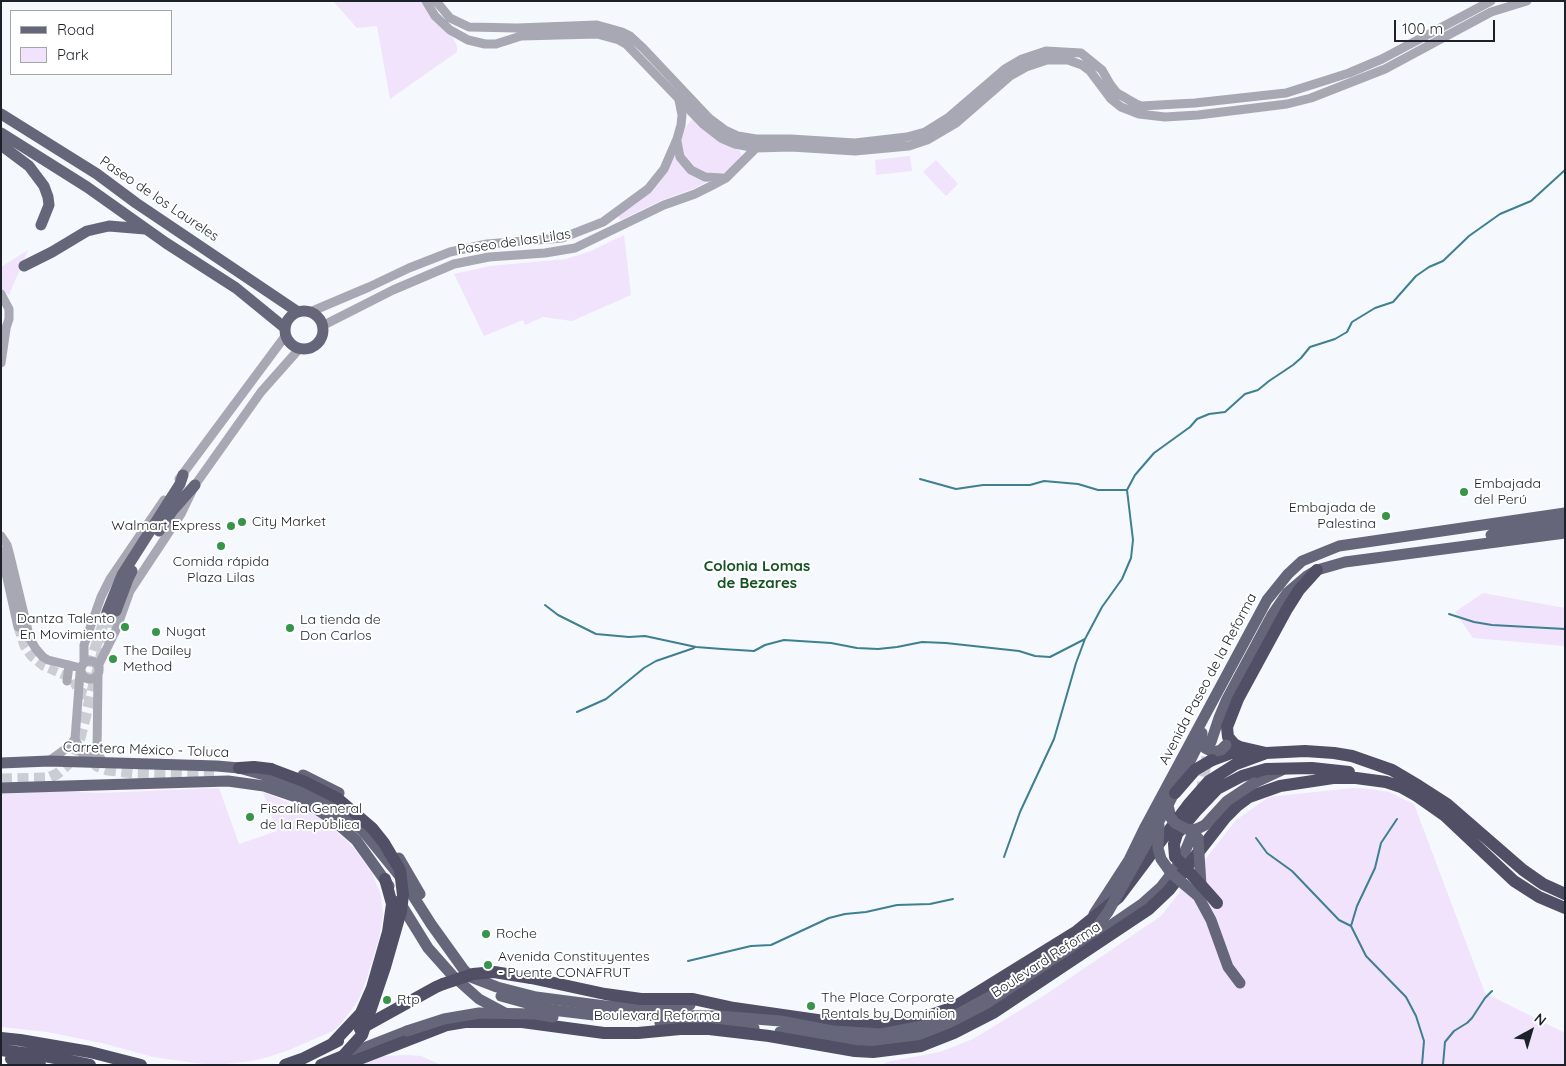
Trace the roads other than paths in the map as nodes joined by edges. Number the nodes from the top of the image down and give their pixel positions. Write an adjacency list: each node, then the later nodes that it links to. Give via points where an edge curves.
1 (426, 1): 5 (street, via 434,16 450,30 468,40 485,44 521,36 597,34 619,40)
2 (436, 1): 3 (street, via 450,18 469,27 597,25 622,32 643,48 709,118 738,136 855,143 907,138 925,132 949,117 1005,69 1046,51 1081,52 1102,70 1117,93 1141,106 1286,93 1349,74)
3 (1491, 1)
4 (1527, 1): 10 (street, via 1491,12 1385,69 1288,104 1198,115 1165,117 1139,114 1116,104 1082,65 1068,60 1047,60 1010,76 952,126 916,144 855,151)
5 (678, 97): 8 (street, Paseo de las Lilas, via 682,120); 10 (street, via 715,134 735,144)
6 (1, 114): 15 (main road, Paseo de los Laureles, via 97,174)
7 (1, 133): 13 (main road, via 87,187)
8 (677, 139): 11 (street, via 680,157 691,170 705,178); 19 (street, Paseo de las Lilas, via 664,169 653,183 597,226 562,238 487,244 450,252)
9 (1, 145): 12 (main road, via 29,166 44,186 48,206)
10 (756, 148): 11 (street, Paseo de las Lilas)
11 (726, 178): 20 (street, Paseo de las Lilas, via 575,248 454,264)
12 (42, 225)
13 (145, 229): 14 (main road, via 109,226 87,231); 16 (main road)
14 (24, 266)
15 (243, 275): 16 (main road, via 241,284); 18 (main road, Paseo de los Laureles)
16 (236, 288): 21 (main road)
17 (1, 294): 22 (street, via 9,309)
18 (298, 312): 19 (main road); 21 (main road, via 289,318)
19 (310, 312): 20 (main road, via 316,315)
20 (322, 326): 23 (main road, via 317,344)
21 (285, 331): 23 (main road, via 288,341); 25 (street)
22 (4, 332): 24 (street)
23 (300, 348): 26 (street, via 261,392)
24 (1, 363)
25 (183, 475): 26 (main road, via 122,575 111,611 162,526); 36 (street, via 110,579 84,645)
26 (195, 485): 37 (street, via 181,514 130,591)
27 (1565, 513): 39 (main road, Avenida Paseo de la Reforma, via 1339,546 1302,561 1270,595)
28 (1565, 524): 32 (main road, via 1427,544)
29 (1565, 533): 32 (main road, Avenida Paseo de la Reforma)
30 (1, 536): 35 (street, via 7,545 30,639 43,657)
31 (1, 551): 34 (street)
32 (1409, 552): 33 (main road, Avenida Paseo de la Reforma)
33 (1317, 570): 40 (main road, Avenida Paseo de la Reforma, via 1294,586 1272,615 1219,718); 42 (highway, via 1299,590 1238,699 1227,726)
34 (18, 627)
35 (70, 664): 36 (street); 38 (street)
36 (82, 668): 37 (street, via 91,661); 37 (street, via 87,680 93,679); 41 (street)
37 (98, 671): 44 (street)
38 (67, 681)
39 (1205, 714): 40 (main road); 68 (main road, Avenida Paseo de la Reforma, via 1129,860)
40 (1205, 737): 42 (main road, bridge, via 1205,748 1212,752 1221,750); 55 (main road, bridge)
41 (75, 739): 44 (street, via 80,752 86,757); 46 (street)
42 (1227, 741): 43 (highway)
43 (1249, 750): 45 (highway); 55 (highway, bridge, via 1212,760 1195,770)
44 (97, 753): 48 (street)
45 (1266, 753): 60 (highway, Boulevard Reforma, via 1236,764 1209,782); 65 (highway, via 1334,753 1392,770 1447,804 1523,870)
46 (49, 761): 47 (main road, Carretera México - Toluca); 48 (main road, Carretera México - Toluca)
47 (1, 763)
48 (104, 763): 51 (main road, Carretera México - Toluca)
49 (239, 768): 51 (main road, Carretera México - Toluca); 69 (main road, Carretera México - Toluca, via 305,789 341,812 363,831 403,880); 78 (highway, bridge, via 270,769 337,798 372,828 400,870 404,895 386,967 362,1036)
50 (1284, 769): 52 (highway, via 1333,769 1360,774); 56 (main road, bridge, via 1227,801 1205,825 1193,830 1175,823); 61 (highway, via 1266,769 1242,776 1217,789 1177,834 1174,844)
51 (218, 771): 53 (main road); 69 (main road, via 265,763 306,776 339,793 372,821 392,846 428,910)
52 (1372, 780): 64 (highway, Boulevard Reforma, via 1334,778 1305,782 1249,797 1216,829); 67 (highway, via 1401,787 1430,805 1514,881 1538,897)
53 (237, 781): 54 (main road, Carretera México - Toluca); 62 (main road, Carretera México - Toluca, via 277,790 322,811 356,840)
54 (1, 788)
55 (1174, 793): 56 (main road, bridge)
56 (1168, 805): 58 (main road, bridge)
57 (1199, 815): 59 (main road)
58 (1159, 824): 70 (main road, bridge, via 1097,927 990,996 954,1016 928,1025 881,1034 719,1016 594,1015 552,1010 501,996); 71 (main road, bridge, via 1161,860 1198,896 1228,955 1228,968)
59 (1195, 836): 63 (main road, bridge); 64 (main road); 78 (main road, bridge, via 1161,887 1110,928 974,1014 934,1033 905,1041 873,1044 701,1021 597,1023 536,1014 479,1013 444,1018)
60 (1149, 858): 61 (highway, via 1166,854); 68 (highway, Boulevard Reforma, via 1119,897)
61 (1176, 858): 63 (highway, bridge)
62 (385, 879): 73 (main road, Carretera México - Toluca, via 428,948 462,984 495,1008); 75 (highway, via 392,904 388,932 372,988 361,1013)
63 (1201, 885): 66 (highway)
64 (1169, 890): 73 (highway, Boulevard Reforma, via 1140,915 993,1013 921,1046 855,1051 696,1028 638,1033)
65 (1565, 894)
66 (1217, 903)
67 (1565, 908)
68 (1091, 920): 72 (highway, Boulevard Reforma, via 954,1007 920,1019 886,1025 852,1025)
69 (431, 924): 70 (main road, Carretera México - Toluca)
70 (472, 977): 72 (main road, Carretera México - Toluca, via 536,997 605,1006)
71 (1240, 983)
72 (734, 1008): 75 (highway, Boulevard Reforma, bridge, via 693,999 641,999 605,994 494,972 473,974 436,987)
73 (537, 1024): 78 (highway, Boulevard Reforma, via 457,1023)
74 (1, 1038): 81 (highway, via 90,1052)
75 (332, 1044): 82 (highway, Boulevard Reforma)
76 (1, 1050): 80 (highway)
77 (1, 1057): 79 (highway)
78 (343, 1060): 83 (highway, Boulevard Reforma)
79 (40, 1065)
80 (90, 1065)
81 (141, 1065)
82 (285, 1065)
83 (321, 1065)

